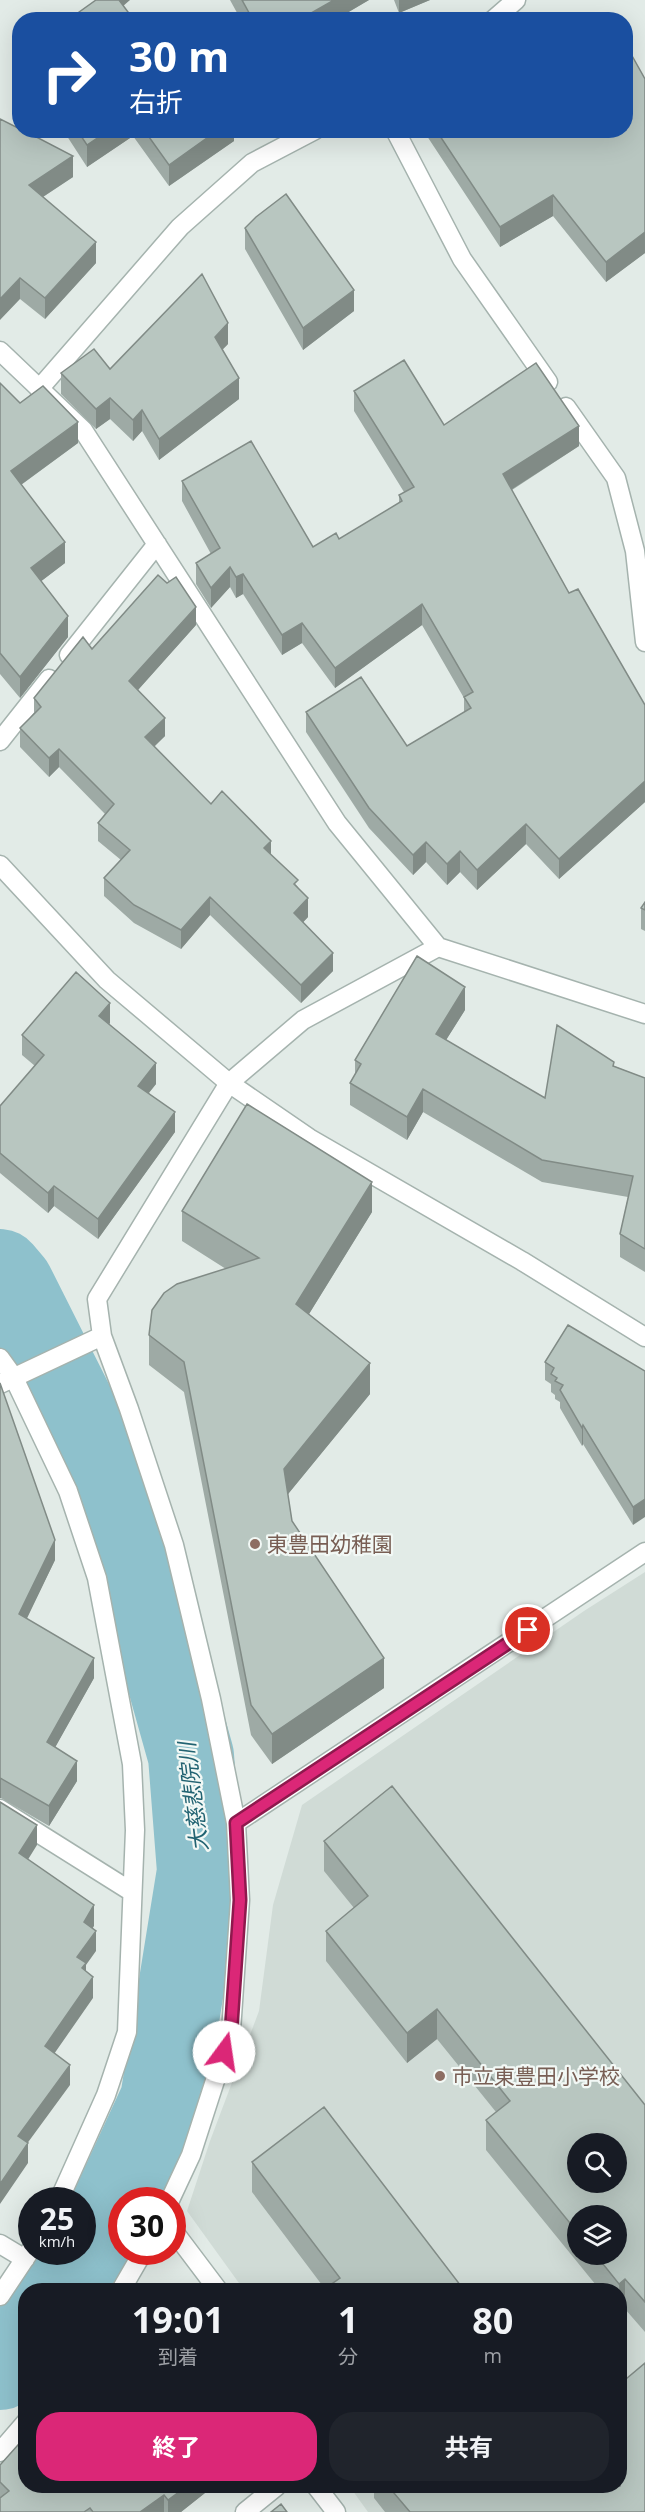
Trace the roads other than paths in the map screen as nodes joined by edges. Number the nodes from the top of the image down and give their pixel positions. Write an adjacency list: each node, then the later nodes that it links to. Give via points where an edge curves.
1 (516, 0): 2 (street)
2 (502, 12)
3 (300, 138): 6 (street, via 252,163 180,227)
4 (399, 138): 8 (street, via 462,259 616,478 635,551)
5 (0, 351): 6 (street)
6 (39, 389): 7 (street, via 83,430)
7 (157, 544): 9 (street); 11 (street, via 338,822)
8 (645, 642)
9 (0, 741)
10 (0, 865): 13 (street, via 107,981)
11 (438, 947): 12 (street); 13 (street, via 303,1020)
12 (645, 1014)
13 (229, 1083): 14 (street, via 97,1299); 15 (street, via 309,1138)
14 (102, 1336): 17 (street); 20 (street, via 174,1545)
15 (645, 1337)
16 (0, 1358): 17 (street)
17 (7, 1380): 21 (street, via 68,1491 98,1578 132,1764)
18 (645, 1552): 20 (street)
19 (0, 1809): 21 (street)
20 (236, 1823): 23 (street, via 240,1900 231,2031 191,2155)
21 (132, 1892): 22 (street, via 127,2032 106,2095)
22 (65, 2187)
23 (176, 2187)
24 (0, 2244): 26 (street)
25 (186, 2248): 30 (street)
26 (18, 2250)
27 (20, 2265): 31 (street)
28 (135, 2265): 29 (street)
29 (125, 2283)
30 (213, 2283)
31 (0, 2296)
32 (18, 2431): 33 (street)
33 (0, 2452)
34 (269, 2493): 36 (street)
35 (321, 2493): 37 (street)
36 (245, 2512)
37 (336, 2512)

